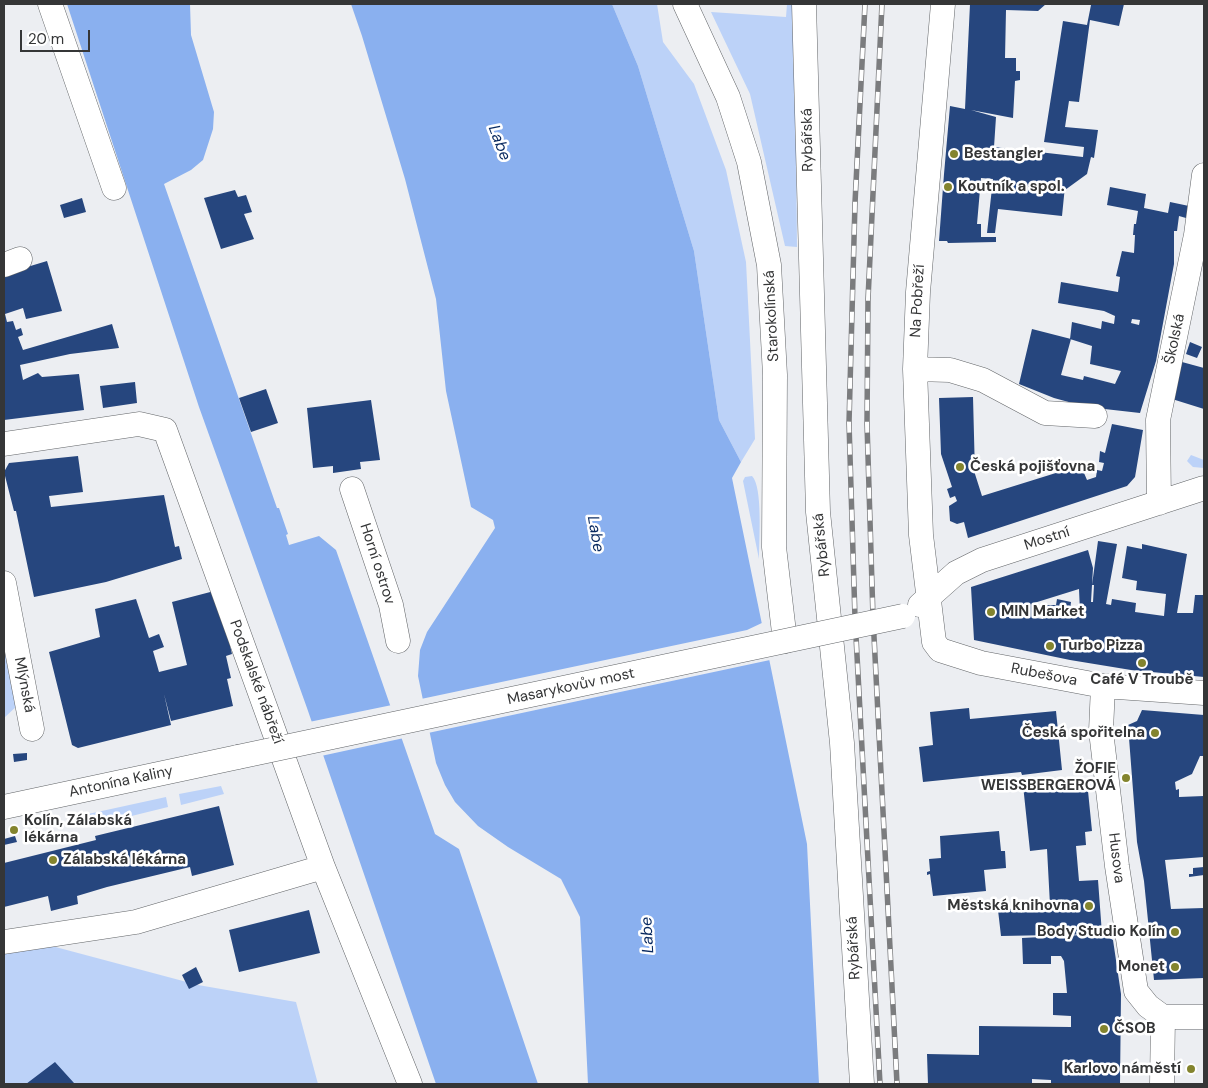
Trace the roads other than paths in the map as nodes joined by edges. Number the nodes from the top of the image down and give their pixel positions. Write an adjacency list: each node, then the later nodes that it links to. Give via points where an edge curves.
1 (50, 4): 6 (street)
2 (685, 4): 17 (street, Starokolínská, via 728,96 749,162 769,265 775,375 774,547)
3 (804, 4): 28 (street, Rybářská, via 818,512 842,743)
4 (943, 4): 7 (street, Na Pobřeží, via 918,292)
5 (1204, 175): 12 (street, Školská, via 1196,235 1158,420)
6 (114, 188)
7 (916, 369): 8 (street, via 950,370 983,380 1045,413); 14 (street, Na Pobřeží, via 921,535)
8 (1095, 416)
9 (4, 444): 23 (street, Podskalské nábřeží, via 139,424 165,430)
10 (352, 488): 16 (street, Horní ostrov, via 391,605)
11 (1204, 488): 12 (street, Mostní)
12 (1159, 503): 14 (street, Mostní, via 982,560 956,573)
13 (4, 583): 20 (street, Mlýnská)
14 (928, 598): 15 (street, Mostní); 18 (street, Rubešova, via 934,642 940,650 981,663)
15 (903, 616): 17 (street, Masarykovův most, bridge)
16 (398, 640)
17 (785, 641): 21 (street, Masarykovův most, bridge)
18 (1103, 686): 19 (street, Rubešova); 25 (street, Husova, via 1102,741 1136,991)
19 (1204, 693)
20 (32, 728)
21 (238, 757): 22 (street, Antonína Kaliny)
22 (4, 807)
23 (323, 867): 24 (street, via 136,922); 27 (street, Podskalské nábřeží)
24 (4, 942)
25 (1163, 1017): 26 (street); 29 (street)
26 (1204, 1017)
27 (410, 1084)
28 (862, 1084)
29 (1162, 1084)

